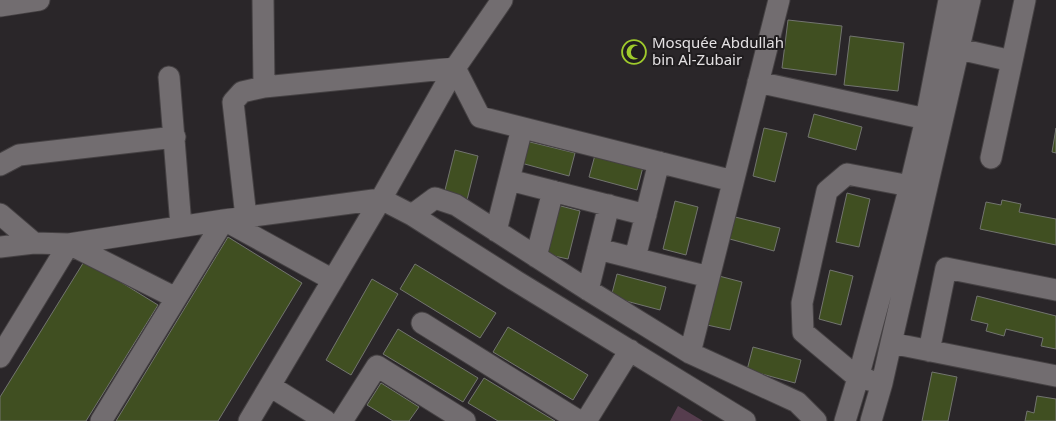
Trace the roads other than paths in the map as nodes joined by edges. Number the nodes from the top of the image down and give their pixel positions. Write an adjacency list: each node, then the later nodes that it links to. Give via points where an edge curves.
1 (39, 0): 8 (street)
2 (263, 0): 14 (street)
3 (502, 0): 11 (street)
4 (778, 0): 13 (street)
5 (949, 0): 15 (street)
6 (970, 0): 9 (street)
7 (1025, 0): 10 (street)
8 (0, 6)
9 (959, 49): 10 (street); 46 (street)
10 (1012, 60): 18 (street)
11 (455, 68): 14 (street); 16 (street, via 480,117); 25 (street)
12 (169, 77): 17 (street)
13 (758, 82): 15 (street); 22 (street)
14 (264, 87): 30 (street, via 242,92 234,102)
15 (926, 119): 23 (street)
16 (522, 128): 19 (street); 21 (street)
17 (175, 137): 20 (street, via 19,155); 32 (street)
18 (991, 158)
19 (659, 162): 22 (street); 28 (street)
20 (0, 165)
21 (509, 180): 24 (street); 33 (street)
22 (733, 181): 40 (street)
23 (910, 186): 52 (street); 52 (street, via 847,174 826,191 802,303 803,332)
24 (553, 191): 26 (street); 38 (street)
25 (381, 199): 29 (street); 30 (street); 41 (street)
26 (609, 205): 28 (street); 37 (street)
27 (0, 214): 34 (street)
28 (646, 215): 39 (street)
29 (412, 216): 33 (street, via 435,198 456,205); 47 (street)
30 (246, 217): 31 (street)
31 (224, 220): 32 (street); 41 (street); 44 (street)
32 (181, 226): 35 (street)
33 (496, 231): 38 (street)
34 (34, 243): 35 (street); 36 (street)
35 (69, 244): 44 (street); 50 (street)
36 (0, 247)
37 (598, 249): 39 (street); 42 (street)
38 (536, 257): 42 (street)
39 (635, 258): 40 (street)
40 (709, 277): 49 (street)
41 (333, 280): 54 (street)
42 (588, 290): 49 (street)
43 (1056, 290): 48 (street, via 946,268)
44 (176, 298): 55 (street)
45 (422, 323): 60 (street)
46 (892, 344): 48 (street); 53 (street)
47 (630, 350): 61 (street); 62 (street)
48 (929, 351): 51 (street)
49 (690, 353): 63 (street, via 797,402)
50 (0, 357)
51 (1056, 376)
52 (858, 378): 53 (street); 64 (street)
53 (882, 382): 65 (street)
54 (270, 386): 56 (street); 57 (street)
55 (101, 421)
56 (249, 421)
57 (326, 421)
58 (342, 421): 59 (street, via 377,366)
59 (465, 421)
60 (578, 421)
61 (586, 421)
62 (745, 421)
63 (816, 421)
64 (845, 421)
65 (871, 421)

